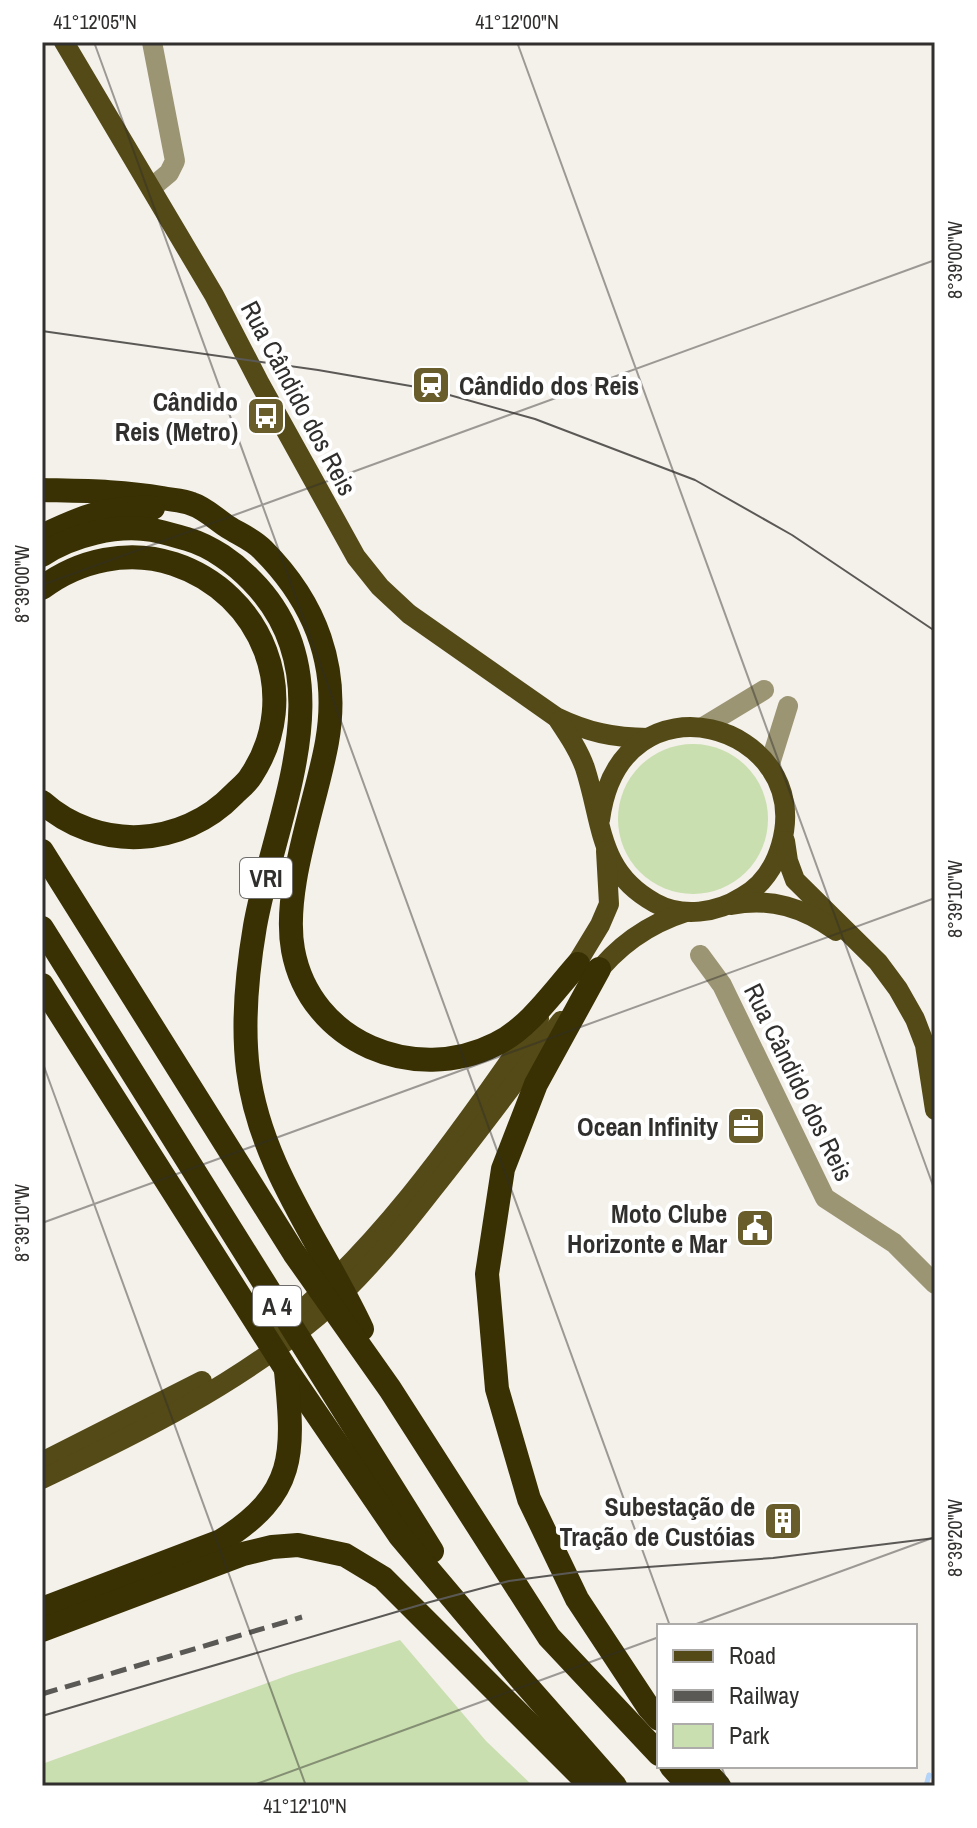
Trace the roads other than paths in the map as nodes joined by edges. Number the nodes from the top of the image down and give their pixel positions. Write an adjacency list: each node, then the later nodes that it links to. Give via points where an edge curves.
1 (64, 42): 3 (main road, Rua Cândido dos Reis)
2 (152, 42): 3 (street, via 175,161)
3 (151, 188): 11 (main road, Rua Cândido dos Reis, via 356,557 409,614)
4 (42, 490): 5 (highway, via 131,492 193,504)
5 (222, 523): 6 (highway, via 150,508 109,510); 25 (highway, via 261,547 289,581 316,622 328,669 327,744 290,907 293,951 309,993 325,1014 350,1037 377,1051 440,1061 498,1044)
6 (42, 536)
7 (42, 555): 33 (highway, VRI, via 114,529 151,529 202,543 268,597 291,636 301,681 300,734 256,923 246,990 248,1069 268,1151)
8 (42, 588): 15 (highway, via 92,562 124,556 164,560 195,571 225,590 249,617 268,655 275,699 268,738 251,777 192,826 158,836 123,837 58,816)
9 (764, 690): 12 (street)
10 (788, 706): 14 (street)
11 (556, 717): 13 (main road, Rua Cândido dos Reis, via 608,737); 16 (main road, Rua Cândido dos Reis, via 580,757)
12 (703, 727): 13 (main road, Rua Cândido dos Reis, via 674,728); 14 (main road, Rua Cândido dos Reis, via 751,747)
13 (648, 738): 16 (main road, Rua Cândido dos Reis, via 613,772)
14 (769, 767): 17 (main road, Rua Cândido dos Reis, via 780,787)
15 (42, 802)
16 (600, 820): 19 (main road, Rua Cândido dos Reis)
17 (784, 833): 20 (main road, Rua Cândido dos Reis, via 777,858 763,879 744,897); 24 (main road, via 795,880)
18 (42, 851): 33 (highway, A 4, via 294,1253)
19 (606, 851): 21 (main road, Rua Cândido dos Reis, via 637,893); 25 (main road, via 609,904)
20 (721, 908): 21 (main road, Rua Cândido dos Reis); 24 (main road, via 742,903 799,908)
21 (686, 912): 25 (main road, via 660,920)
22 (42, 928): 38 (highway, A 4, via 413,1524)
23 (700, 955): 30 (street, Rua Cândido dos Reis, via 722,985 825,1198 894,1243)
24 (878, 962): 29 (main road, via 915,1019 931,1073)
25 (588, 967): 32 (main road, via 474,1138 382,1242); 39 (highway, via 503,1169 487,1274 497,1389 529,1499 577,1599)
26 (42, 985): 28 (highway)
27 (42, 1005): 28 (highway)
28 (103, 1084): 31 (highway)
29 (935, 1110)
30 (935, 1284)
31 (286, 1369): 36 (highway, via 290,1451 276,1492 262,1509 221,1541); 38 (highway, via 400,1536)
32 (209, 1385): 34 (main road); 35 (main road, via 107,1448)
33 (390, 1389): 40 (highway, A 4, via 549,1637)
34 (42, 1462)
35 (42, 1479)
36 (42, 1609)
37 (42, 1630): 43 (highway, via 243,1554 298,1545 345,1555 383,1578)
38 (520, 1678): 44 (highway, A 4)
39 (657, 1717)
40 (657, 1752)
41 (673, 1768): 45 (highway)
42 (703, 1768): 46 (highway)
43 (591, 1786)
44 (615, 1786)
45 (689, 1786)
46 (719, 1786)

